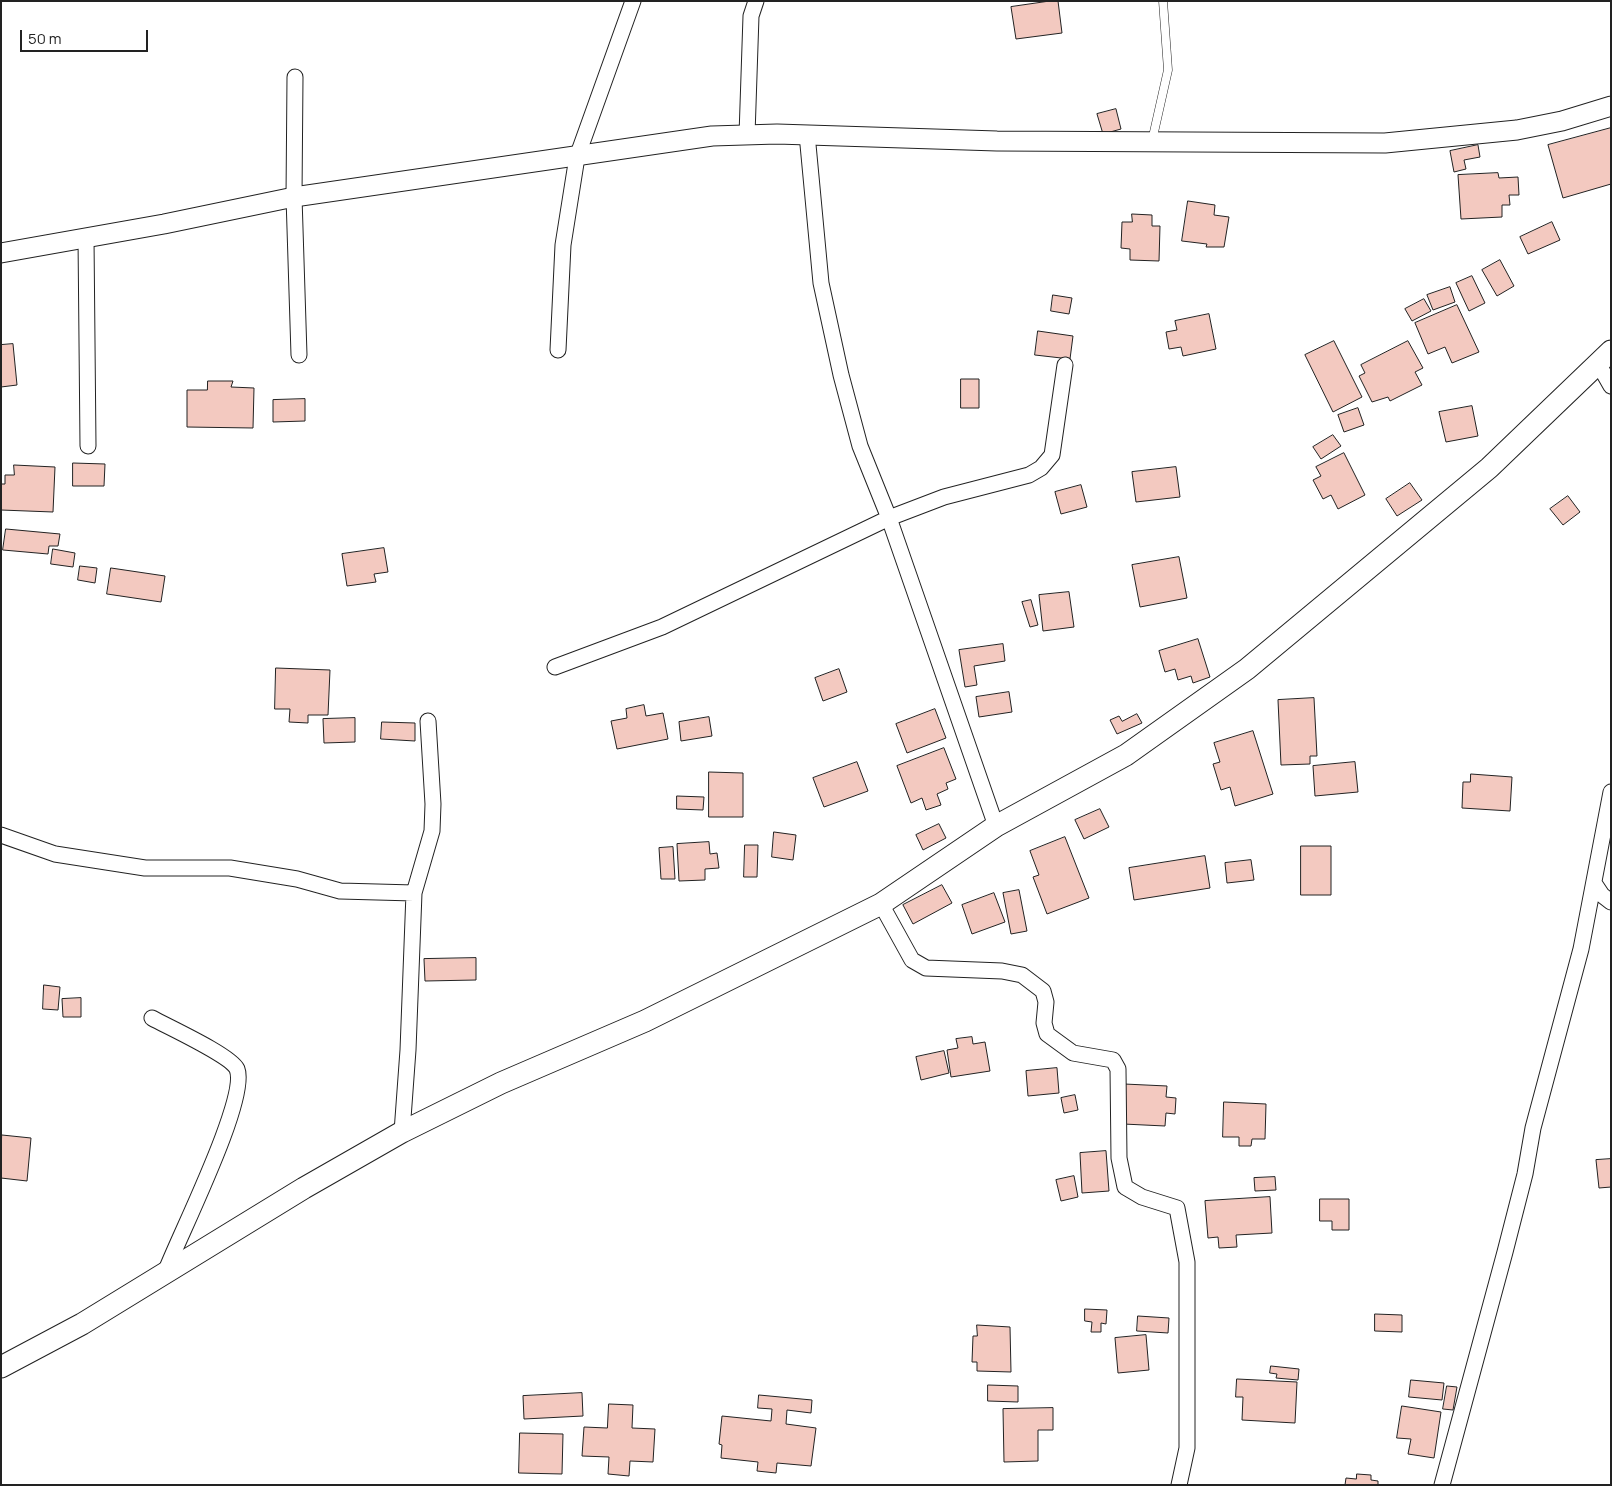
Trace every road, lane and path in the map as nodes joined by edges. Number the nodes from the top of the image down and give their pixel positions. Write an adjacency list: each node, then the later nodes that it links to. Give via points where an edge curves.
1 (633, 1): 9 (street)
2 (756, 1): 7 (street, via 751,16)
3 (1163, 1): 8 (lane, via 1168,70)
4 (295, 77): 10 (street)
5 (1611, 106): 8 (street, via 1517,130 1385,143)
6 (807, 134): 7 (street); 8 (street, via 997,141); 19 (street, via 822,283 841,375 860,446)
7 (747, 135): 9 (street, via 712,136)
8 (1152, 141)
9 (577, 157): 10 (street); 13 (street, via 563,245)
10 (294, 197): 11 (street); 14 (street)
11 (86, 238): 12 (street); 18 (street)
12 (1, 253)
13 (558, 350)
14 (299, 355)
15 (1605, 358): 17 (street); 23 (main road, via 1489,468 1247,670 1126,755)
16 (1065, 365): 19 (street, via 1052,455 1040,468 1029,475 944,497)
17 (1611, 386)
18 (88, 446)
19 (889, 518): 20 (street, via 662,627); 23 (street)
20 (555, 666)
21 (428, 721): 26 (street, via 432,831)
22 (1611, 792): 25 (street)
23 (996, 826): 28 (main road)
24 (1, 835): 26 (street, via 55,854 145,868 230,868 340,891)
25 (1594, 883): 27 (street); 34 (street, via 1581,949 1534,1128 1506,1252)
26 (414, 894): 30 (street)
27 (1611, 902)
28 (881, 904): 30 (main road, via 645,1021 500,1082); 33 (street, via 912,960 926,968 1002,971 1022,975 1043,991 1047,1034 1073,1053 1113,1060 1118,1070 1119,1158 1125,1187 1142,1197 1177,1208 1187,1262 1187,1448)
29 (152, 1018): 31 (street, via 225,1057 236,1068 238,1080 236,1098 202,1189)
30 (402, 1132): 31 (main road)
31 (165, 1273): 32 (main road, via 82,1324)
32 (1, 1367)
33 (1179, 1485)
34 (1442, 1485)

